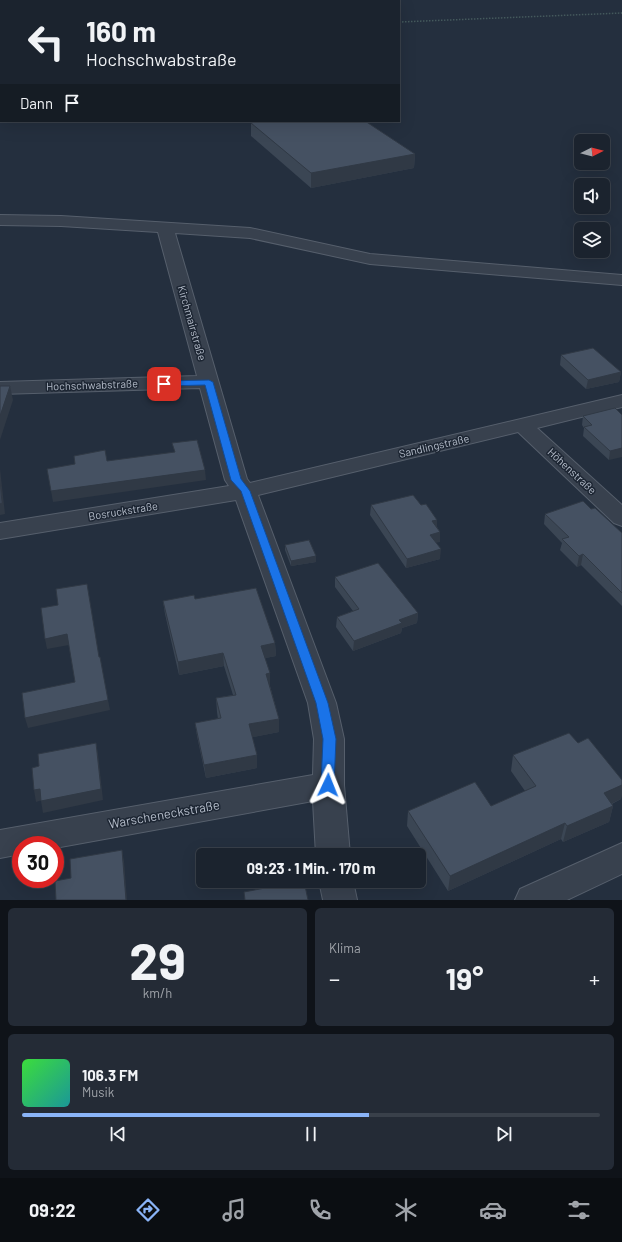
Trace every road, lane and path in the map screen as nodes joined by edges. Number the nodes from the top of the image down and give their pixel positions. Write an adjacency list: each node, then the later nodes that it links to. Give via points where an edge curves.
1 (622, 13): 2 (path)
2 (400, 22)
3 (0, 220): 4 (street)
4 (165, 227): 5 (street, via 250,233 370,259); 6 (street, Kirchmairstraße)
5 (622, 280)
6 (209, 382): 7 (street, Hochschwabstraße); 10 (street, Kirchmairstraße, via 236,480)
7 (0, 388)
8 (622, 401): 9 (street, Sandlingstraße)
9 (522, 425): 10 (street, Sandlingstraße); 11 (street, Höhenstraße)
10 (245, 491): 12 (street, Bosruckstraße); 13 (street, Kirchmairstraße, via 322,703 329,739)
11 (622, 518)
12 (0, 531)
13 (328, 785): 14 (street, Warscheneckstraße); 15 (street, Kirchmairstraße)
14 (0, 844)
15 (332, 848)
16 (622, 858): 19 (street)
17 (337, 888): 18 (street)
18 (340, 900)
19 (532, 900)

